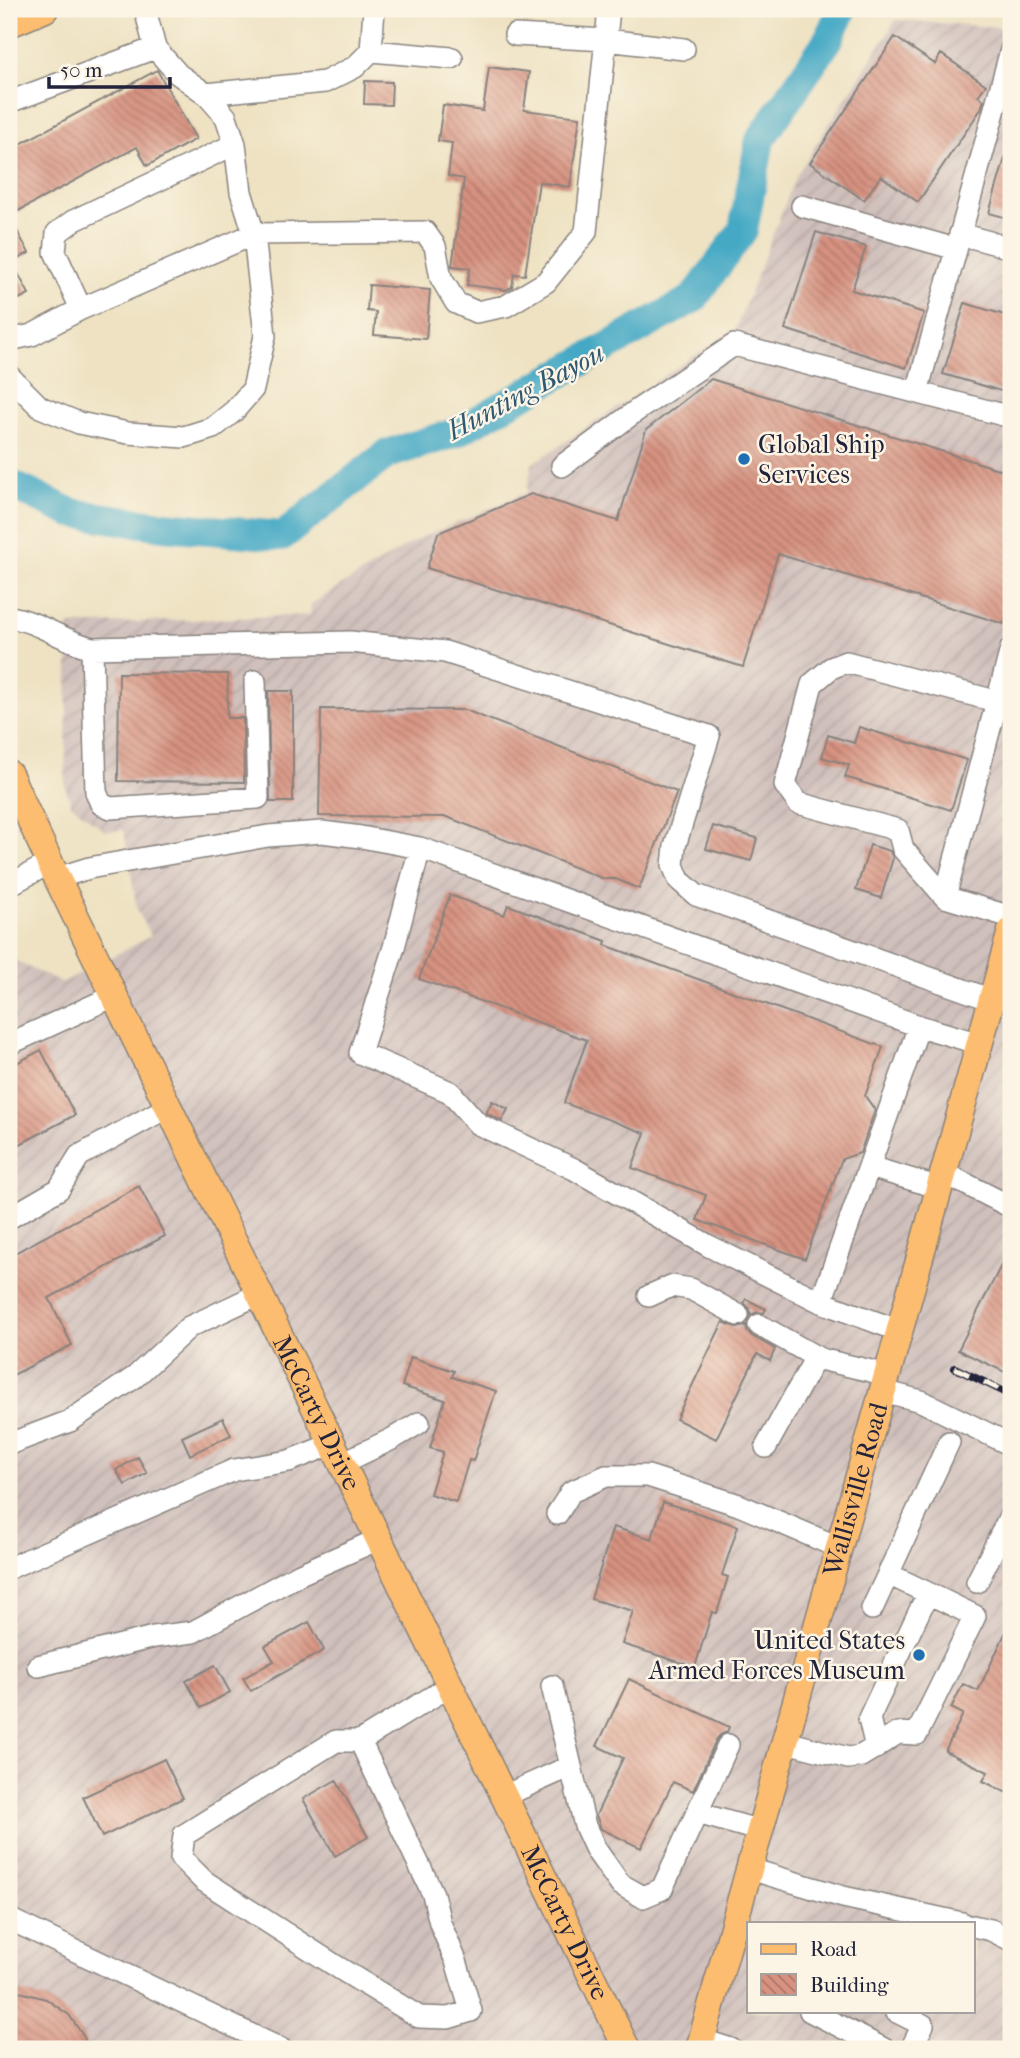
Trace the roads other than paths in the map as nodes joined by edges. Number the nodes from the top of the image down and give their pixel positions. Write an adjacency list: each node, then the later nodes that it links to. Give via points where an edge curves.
1 (45, 9): 5 (main road)
2 (145, 9): 8 (lane)
3 (374, 9): 11 (lane)
4 (609, 9): 7 (lane)
5 (9, 24)
6 (515, 35): 7 (lane)
7 (606, 40): 9 (lane); 17 (lane, via 586,232 546,282 506,306 475,312 456,303 441,278 435,246 425,232)
8 (155, 48): 13 (lane, via 178,74); 14 (lane)
9 (684, 49)
10 (1011, 50): 18 (lane)
11 (371, 51): 12 (lane); 13 (lane, via 355,67 325,82)
12 (452, 58)
13 (206, 94): 15 (lane, via 226,117)
14 (9, 102)
15 (235, 144): 17 (lane, via 241,192); 20 (lane, via 73,221 57,233 55,252)
16 (802, 206): 18 (lane)
17 (254, 234): 20 (lane); 22 (lane, via 265,336 253,389 213,428 184,437 79,423 40,407)
18 (958, 242): 19 (lane); 23 (lane)
19 (1011, 248)
20 (80, 309): 21 (lane, via 32,335)
21 (9, 340)
22 (9, 376)
23 (917, 392): 24 (lane); 25 (lane, via 734,345)
24 (1011, 417)
25 (562, 466)
26 (9, 617): 27 (lane)
27 (92, 648): 29 (lane, via 96,792 101,804 111,808 258,798); 39 (lane, via 350,642 444,652 709,736 675,846 673,865 679,880 696,895)
28 (1011, 649): 30 (lane)
29 (255, 681)
30 (1005, 703): 35 (lane); 35 (lane, via 846,662 812,684 785,785 798,803 898,830 904,849)
31 (9, 774): 33 (main road, McCarty Drive)
32 (420, 848): 33 (lane, via 322,832 268,836); 40 (lane); 50 (lane, via 360,1053 450,1092 478,1124 574,1169 709,1247)
33 (53, 871): 34 (lane); 38 (main road, McCarty Drive)
34 (9, 885)
35 (945, 897): 36 (lane)
36 (1011, 917)
37 (1011, 931): 39 (main road, Wallisville Road)
38 (114, 996): 41 (lane); 43 (main road, McCarty Drive)
39 (992, 1000): 42 (main road, Wallisville Road)
40 (919, 1026): 42 (lane); 44 (lane)
41 (9, 1044)
42 (980, 1044): 45 (main road, Wallisville Road)
43 (168, 1107): 47 (lane, via 79,1156 59,1189); 48 (main road, McCarty Drive)
44 (870, 1167): 45 (lane); 50 (lane)
45 (942, 1181): 46 (lane); 53 (main road, Wallisville Road)
46 (1011, 1207)
47 (9, 1218)
48 (260, 1294): 58 (lane, via 190,1327 135,1377 70,1421); 61 (main road, McCarty Drive)
49 (649, 1296): 51 (lane, via 671,1286 691,1289)
50 (821, 1302): 53 (lane)
51 (738, 1315)
52 (759, 1325): 54 (lane)
53 (900, 1331): 55 (main road, Wallisville Road)
54 (816, 1357): 55 (lane); 60 (lane)
55 (886, 1383): 59 (lane); 65 (main road, Wallisville Road)
56 (419, 1423): 61 (lane, via 392,1439)
57 (950, 1442): 67 (lane)
58 (9, 1444)
59 (1011, 1445)
60 (766, 1447)
61 (337, 1454): 64 (main road, McCarty Drive); 66 (lane, via 234,1470)
62 (557, 1514): 65 (lane, via 571,1492 606,1476 648,1476 739,1505)
63 (1011, 1514): 68 (lane)
64 (379, 1539): 71 (lane, via 299,1574 193,1632 154,1637); 72 (main road, McCarty Drive)
65 (839, 1548): 75 (main road, Wallisville Road)
66 (9, 1568)
67 (888, 1574): 69 (lane); 70 (lane)
68 (977, 1582)
69 (928, 1593): 77 (lane, via 869,1718); 77 (lane, via 975,1616 917,1734 898,1733)
70 (872, 1609)
71 (38, 1667)
72 (450, 1686): 74 (lane); 79 (main road, McCarty Drive)
73 (552, 1686): 78 (lane)
74 (360, 1741): 74 (lane, via 336,1741 184,1835 181,1858 204,1881 419,2017 448,2018 471,2011 433,1894)
75 (786, 1742): 77 (lane, via 848,1758); 81 (main road, Wallisville Road)
76 (728, 1745): 80 (lane)
77 (876, 1748)
78 (571, 1766): 79 (lane); 80 (lane, via 585,1826 596,1850 620,1884 643,1897 662,1889)
79 (504, 1796): 91 (main road, McCarty Drive)
80 (697, 1813): 81 (lane)
81 (761, 1831): 82 (main road, Wallisville Road)
82 (750, 1869): 84 (lane, via 843,1897); 89 (main road, Wallisville Road)
83 (9, 1919): 90 (lane)
84 (957, 1922)
85 (974, 1926): 86 (lane)
86 (1011, 1940)
87 (812, 2012): 93 (lane)
88 (897, 2012): 94 (lane, via 923,2025)
89 (701, 2045): 92 (lane)
90 (281, 2049)
91 (627, 2049)
92 (731, 2049)
93 (884, 2049)
94 (911, 2049)

